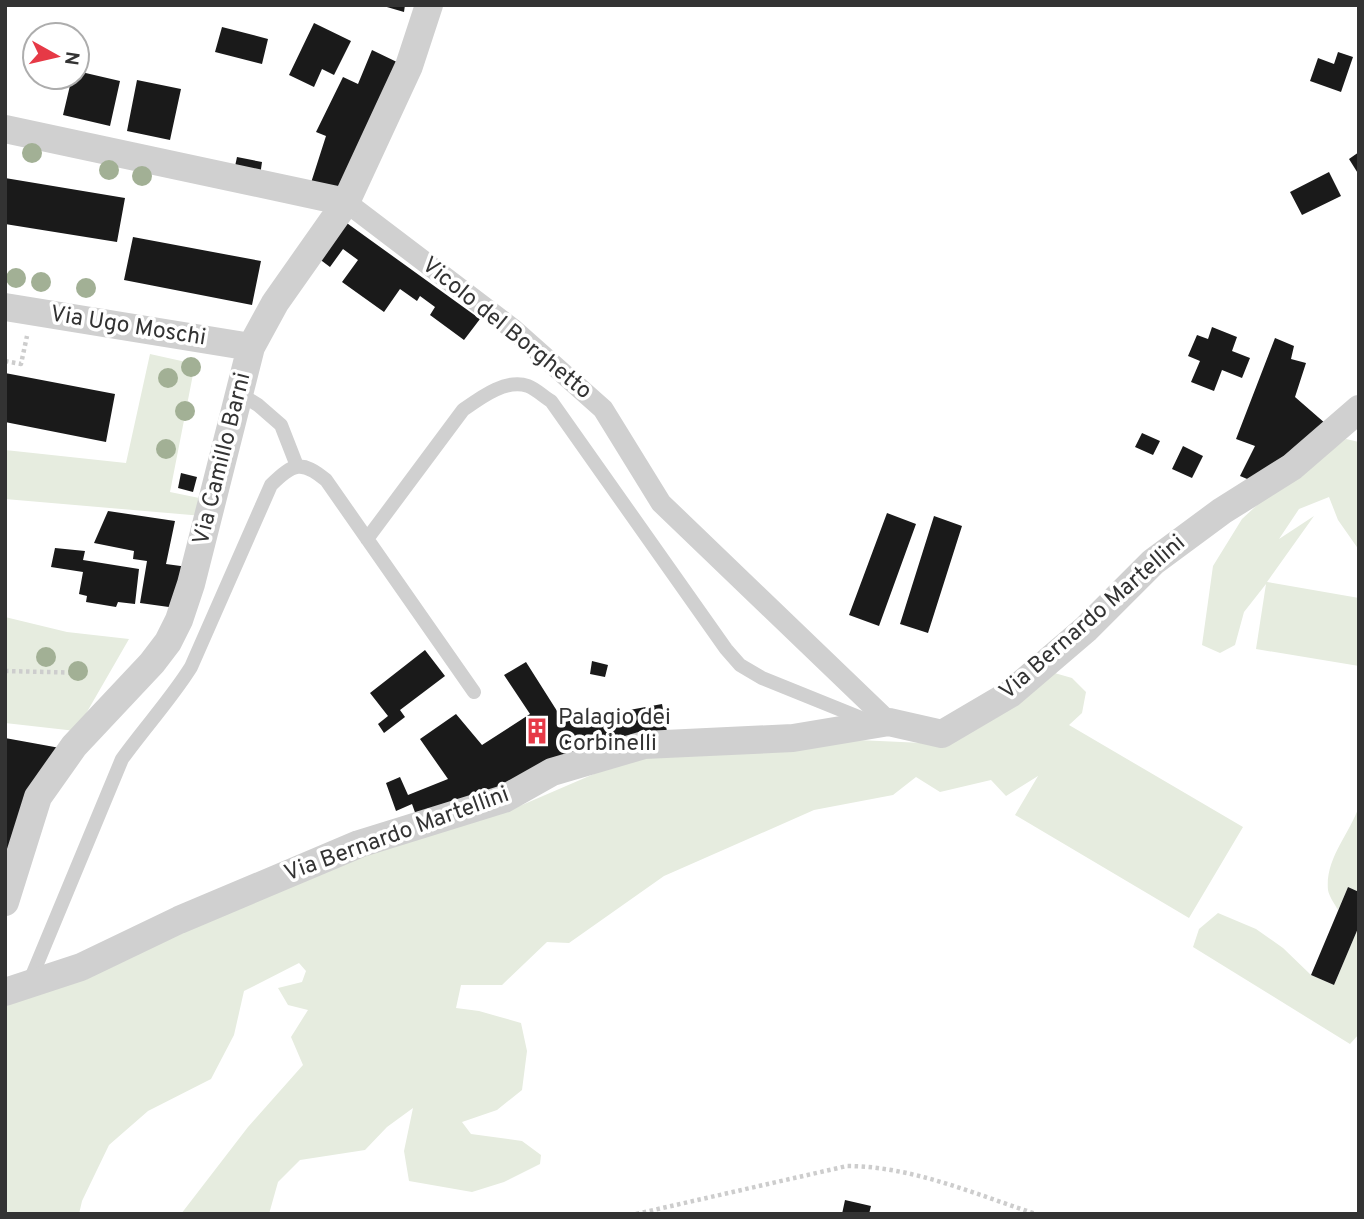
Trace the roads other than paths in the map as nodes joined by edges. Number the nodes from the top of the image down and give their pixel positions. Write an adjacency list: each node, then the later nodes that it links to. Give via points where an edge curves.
1 (429, 5): 3 (street, Via Camillo Barni, via 410,66)
2 (5, 129): 3 (street, Vicolo del Borghetto)
3 (346, 202): 5 (street, Via Camillo Barni, via 275,303); 11 (street, Vicolo del Borghetto, via 513,329 603,409 661,503)
4 (5, 307): 5 (street, Via Ugo Moschi)
5 (251, 347): 6 (street, Via Camillo Barni)
6 (240, 394): 8 (lane, via 281,425); 12 (street, Via Camillo Barni, via 179,620 152,663 74,746 38,797)
7 (1359, 409): 11 (street, Via Bernardo Martellini, via 1292,467 1153,562 1086,629 1010,694 942,734)
8 (297, 466): 9 (lane, via 312,468 326,480); 13 (lane, via 271,485 191,667 122,758)
9 (367, 539): 10 (lane); 11 (lane, via 463,410 511,384 527,386 551,401 740,665 762,678)
10 (474, 692)
11 (883, 723): 13 (street, Via Bernardo Martellini, via 793,738 644,745 552,772 504,799 359,844 81,967)
12 (5, 901)
13 (17, 988)

